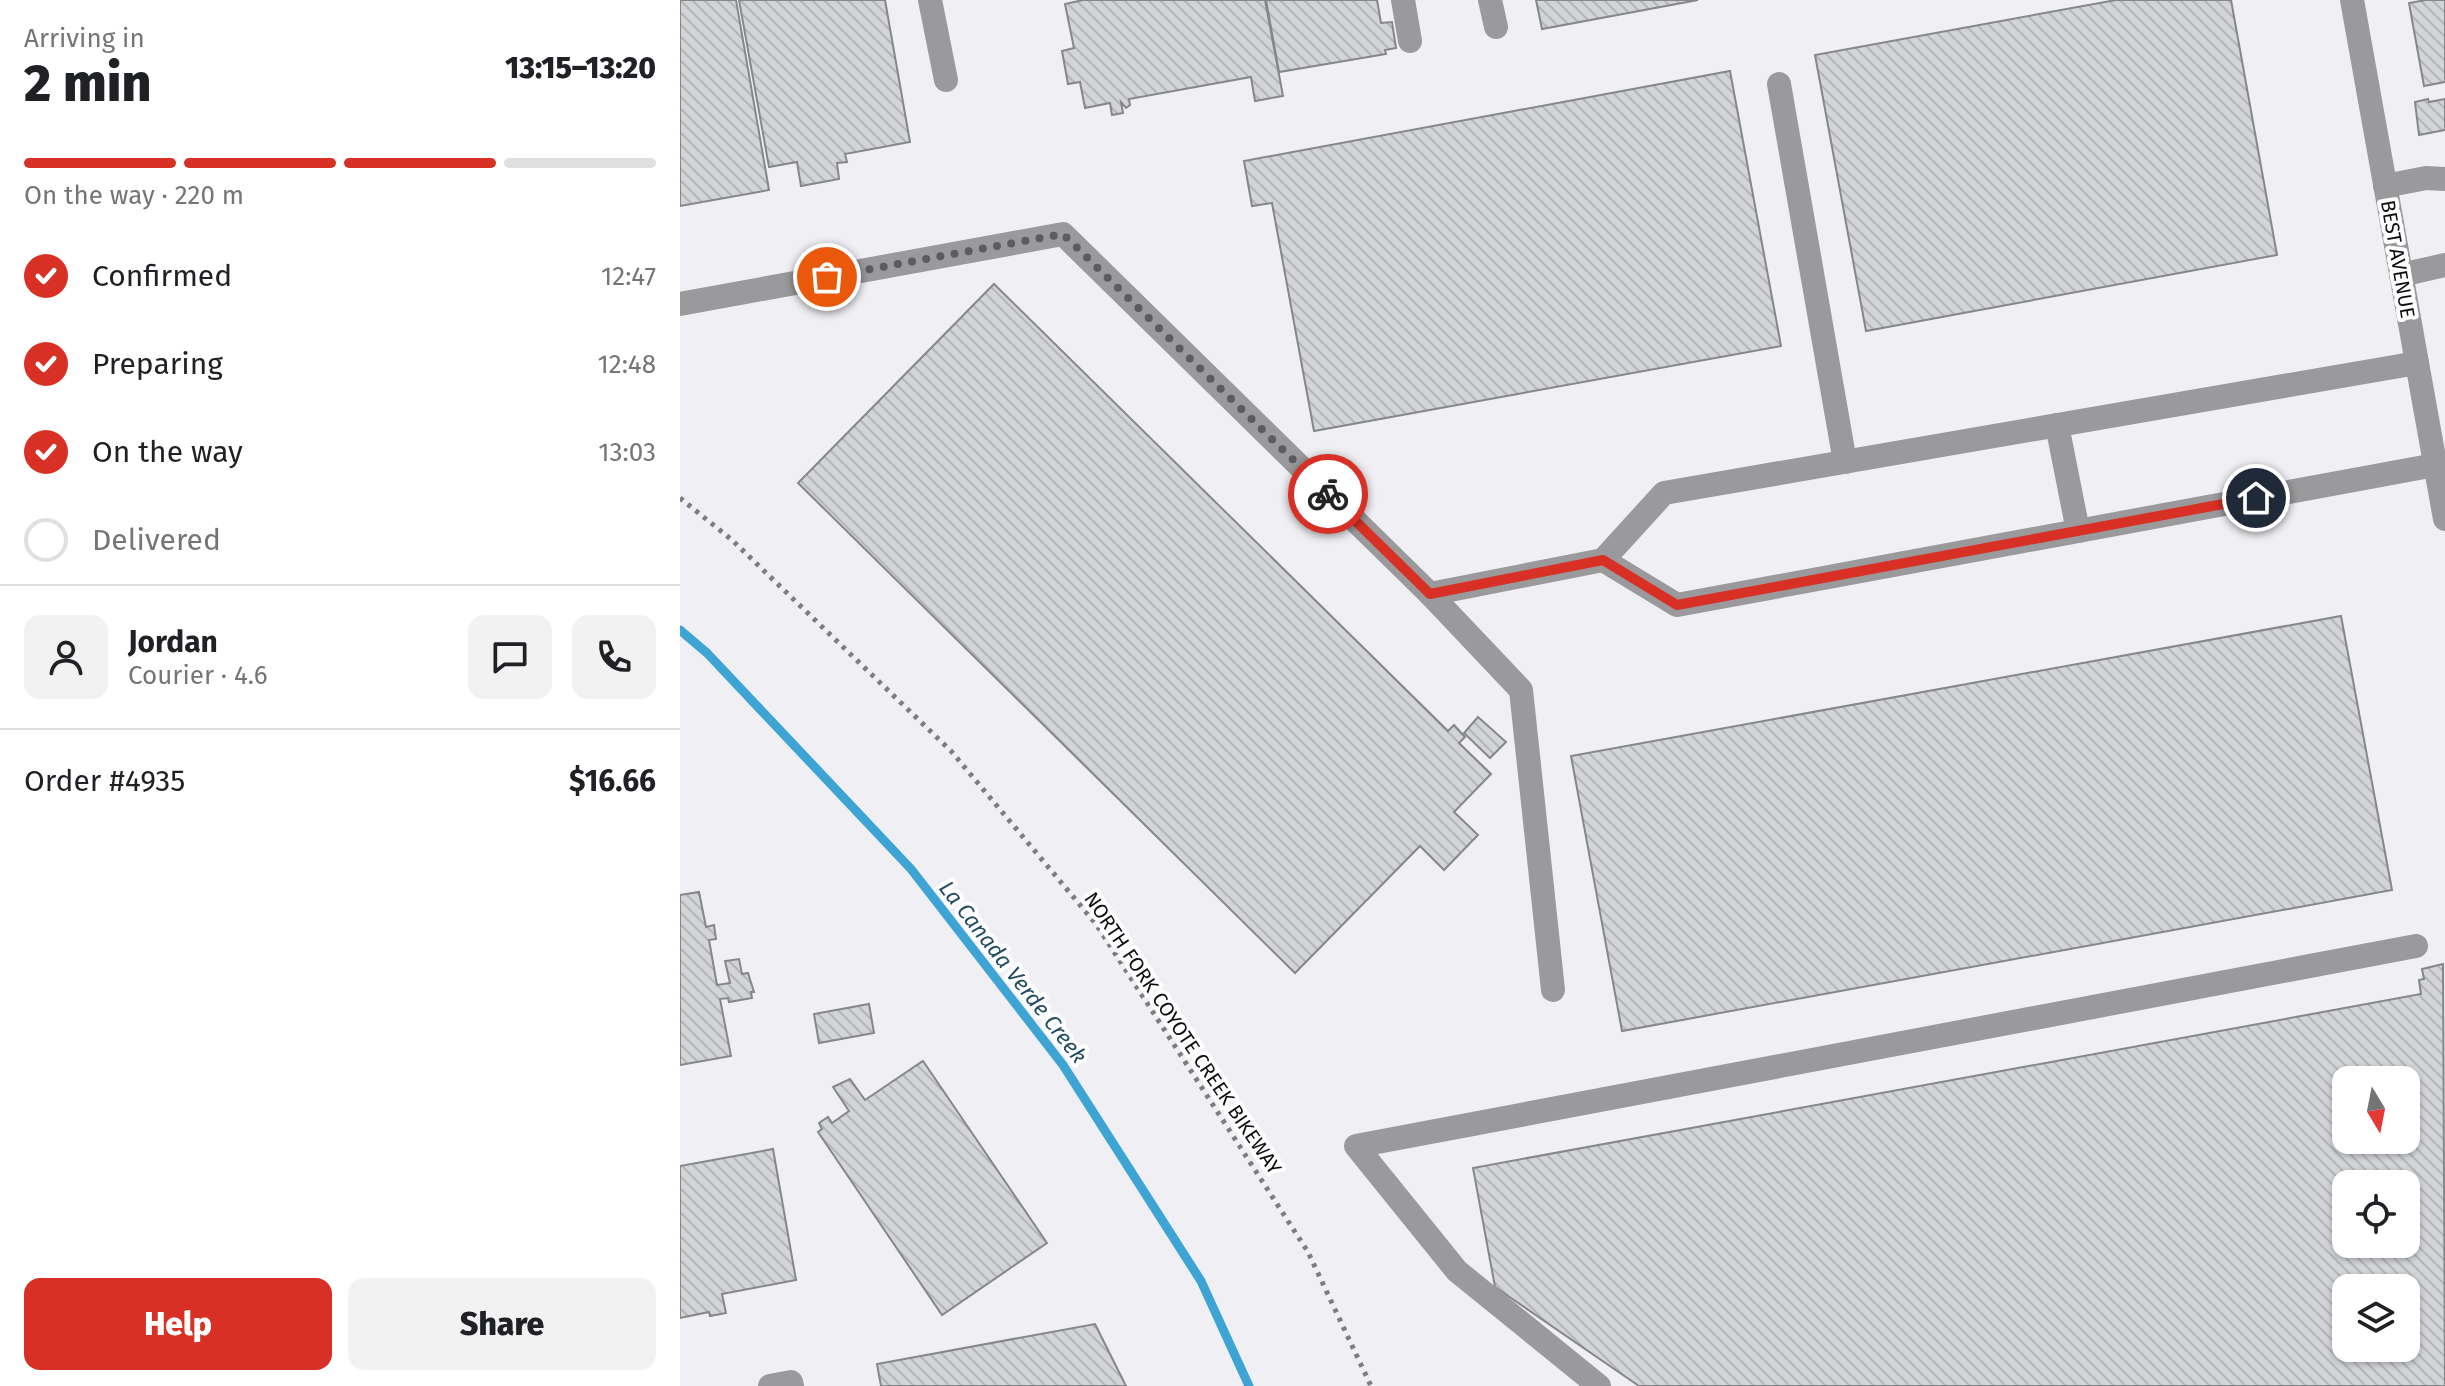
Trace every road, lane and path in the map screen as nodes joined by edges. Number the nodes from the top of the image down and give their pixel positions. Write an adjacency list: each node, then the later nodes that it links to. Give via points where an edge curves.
1 (930, 0): 7 (street)
2 (1403, 0): 6 (street)
3 (1490, 0): 5 (street)
4 (2352, 0): 10 (street, BEST AVENUE)
5 (1496, 27)
6 (1410, 41)
7 (946, 80)
8 (1779, 84): 17 (street)
9 (2445, 179): 10 (street)
10 (2385, 186): 12 (street, BEST AVENUE)
11 (2445, 265): 12 (street)
12 (2401, 275): 14 (street, BEST AVENUE)
13 (680, 304): 23 (street, via 1063,234)
14 (2417, 363): 15 (street, BEST AVENUE); 16 (street)
15 (2435, 411): 18 (street, BEST AVENUE)
16 (2057, 425): 17 (street); 21 (street)
17 (1845, 462): 22 (street, via 1664,493)
18 (2435, 465): 20 (street, BEST AVENUE); 21 (street)
19 (680, 498): 26 (path, NORTH FORK COYOTE CREEK BIKEWAY, via 732,540 951,751 1096,924 1308,1252)
20 (2445, 519)
21 (2078, 531): 22 (street, via 1677,605)
22 (1603, 560): 23 (street)
23 (1430, 594): 25 (street, via 1521,690)
24 (2416, 946): 27 (street, via 1356,1146 1457,1271)
25 (1553, 990)
26 (1371, 1386)
27 (1599, 1386)

